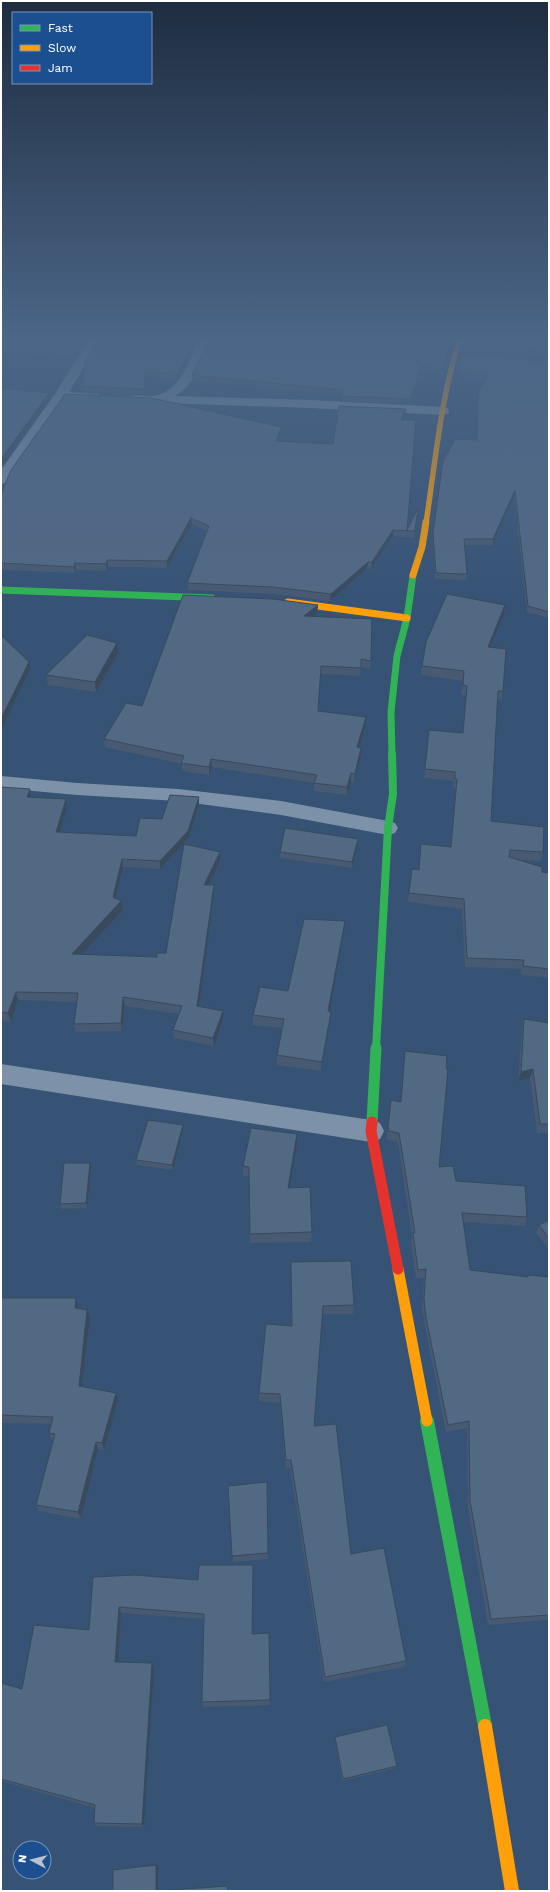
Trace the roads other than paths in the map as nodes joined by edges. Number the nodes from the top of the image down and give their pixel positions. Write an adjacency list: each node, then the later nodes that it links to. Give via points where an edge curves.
1 (38, 427): 3 (street)
2 (441, 427): 7 (street, via 422,547 413,572)
3 (1, 480)
4 (1, 590): 5 (street)
5 (225, 599)
6 (280, 601): 7 (street)
7 (407, 618): 9 (street, via 397,656 392,705 393,794)
8 (1, 782): 9 (street, via 178,795 281,808)
9 (388, 828): 11 (street)
10 (1, 1074): 11 (street)
11 (371, 1132): 12 (street, via 479,1691)
12 (512, 1891)

